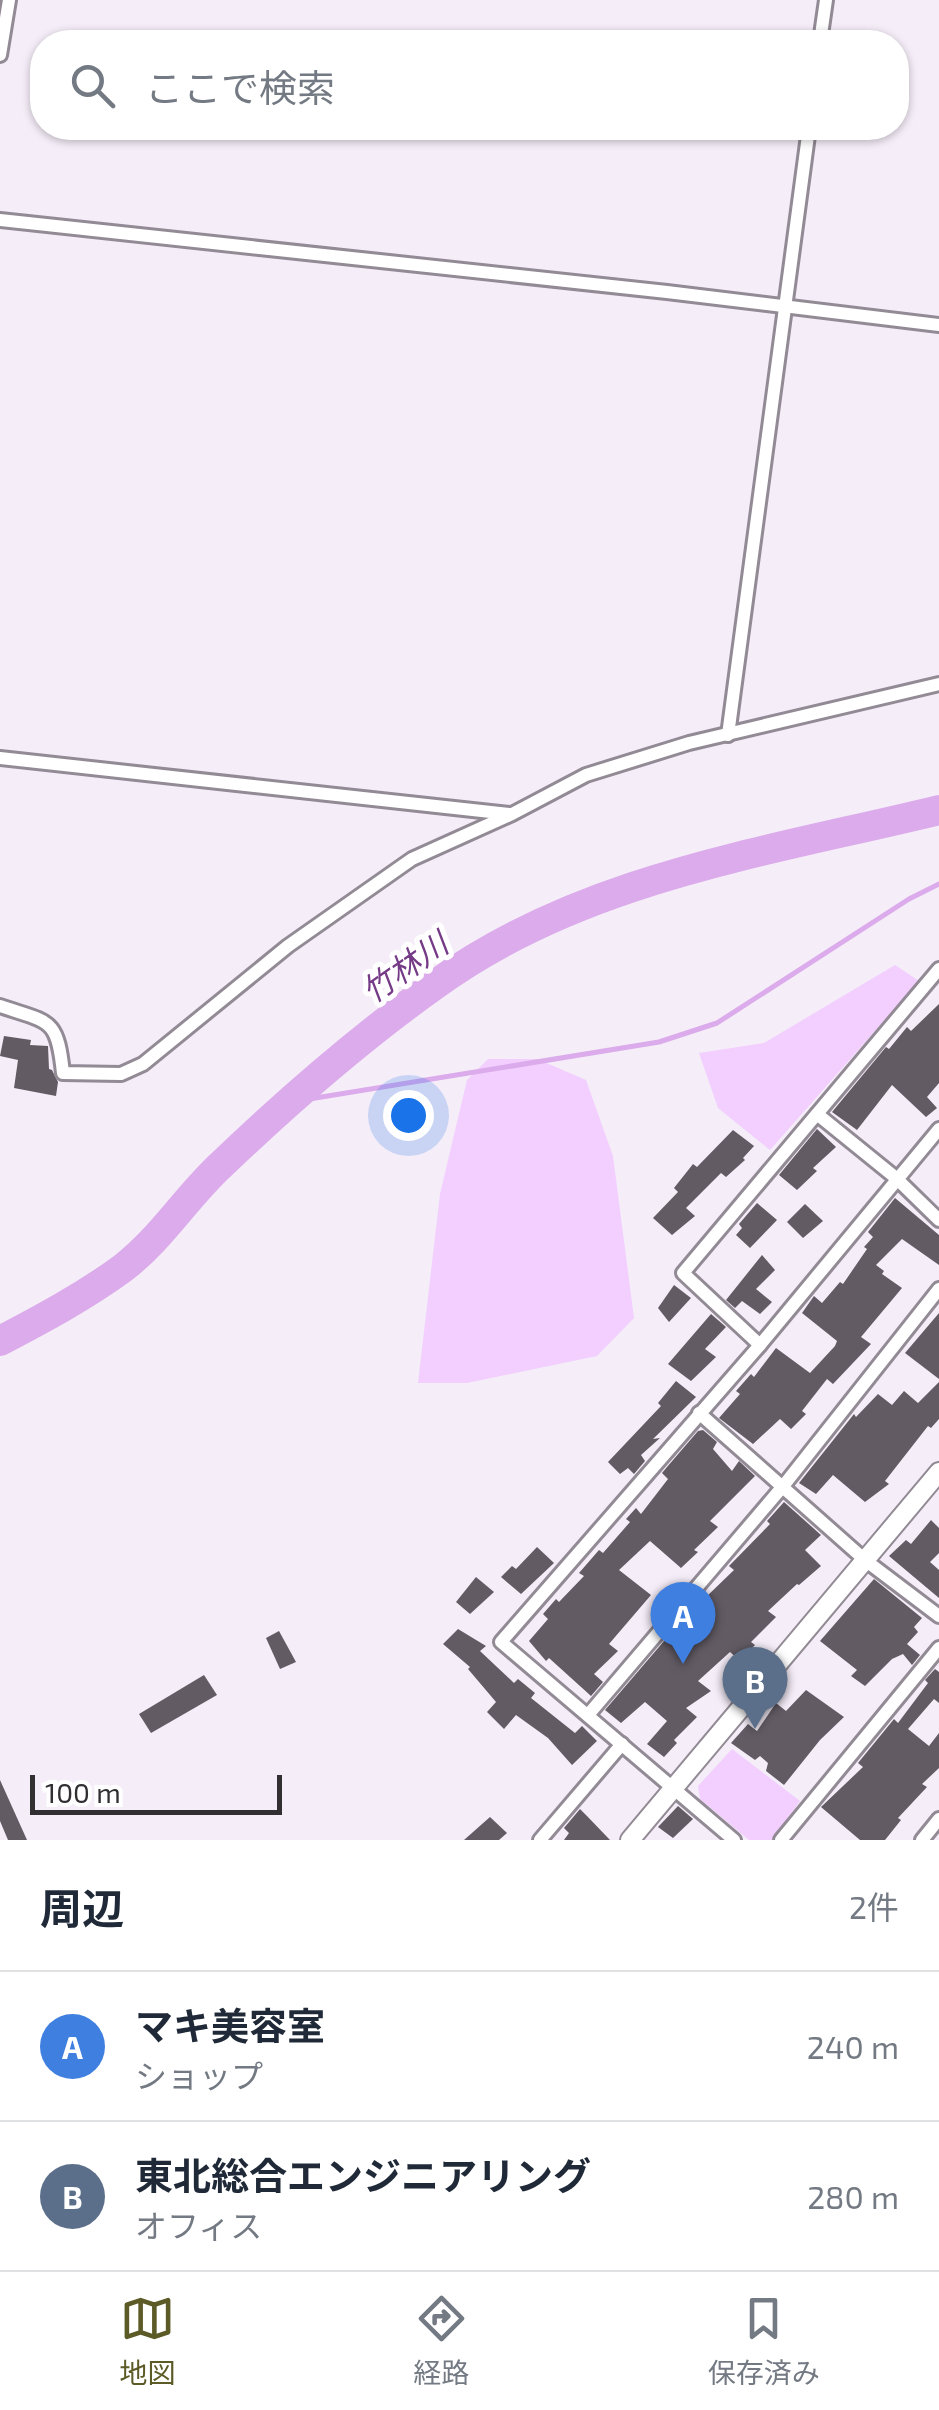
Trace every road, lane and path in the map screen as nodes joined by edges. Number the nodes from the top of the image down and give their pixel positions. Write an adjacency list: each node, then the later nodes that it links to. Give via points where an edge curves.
1 (9, 0): 4 (street)
2 (826, 0): 3 (street)
3 (822, 30)
4 (0, 56)
5 (808, 140): 7 (street)
6 (0, 220): 7 (street)
7 (786, 306): 8 (street); 10 (street)
8 (939, 325)
9 (939, 684): 10 (street)
10 (728, 735): 12 (street, via 586,774)
11 (0, 758): 12 (street)
12 (512, 814): 14 (street, via 412,860 121,1074 63,1073 54,1030)
13 (939, 969): 15 (street)
14 (0, 1006)
15 (817, 1114): 17 (street); 20 (street, via 683,1273)
16 (939, 1129): 17 (street)
17 (896, 1178): 18 (street); 20 (street)
18 (939, 1220)
19 (939, 1288): 23 (street)
20 (760, 1344): 21 (street)
21 (699, 1413): 23 (street); 27 (street, via 502,1642)
22 (939, 1472): 24 (street)
23 (784, 1485): 24 (street); 27 (street)
24 (865, 1560): 25 (street); 29 (street)
25 (939, 1616)
26 (939, 1648): 34 (street)
27 (588, 1715): 28 (street)
28 (622, 1744): 29 (street); 31 (street)
29 (672, 1787): 32 (street); 33 (street)
30 (939, 1819): 35 (street)
31 (540, 1840)
32 (630, 1840)
33 (734, 1840)
34 (780, 1840)
35 (922, 1840)

